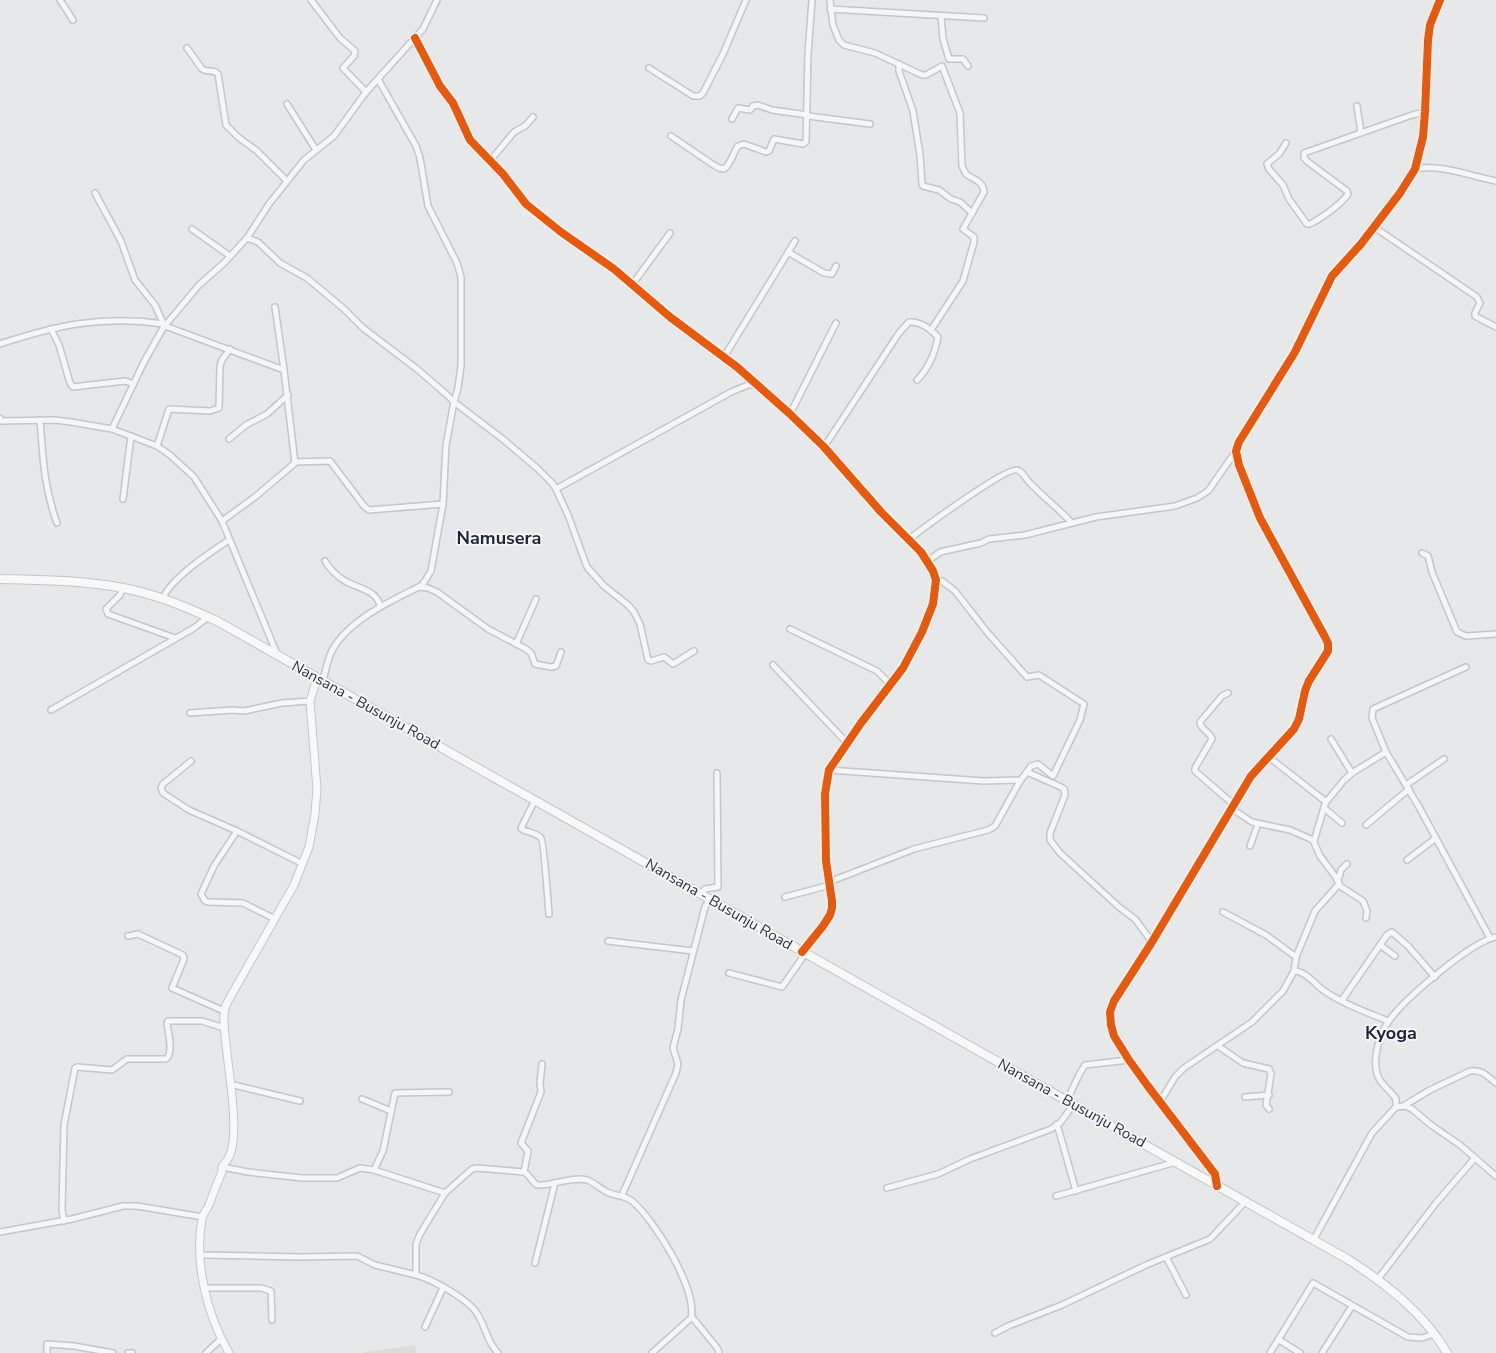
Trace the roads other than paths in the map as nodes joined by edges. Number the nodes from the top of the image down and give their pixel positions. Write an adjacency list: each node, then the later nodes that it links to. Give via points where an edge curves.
1 (60, 0): 11 (street)
2 (311, 0): 20 (street, via 340,38 355,51 343,68)
3 (437, 0): 12 (street)
4 (746, 0): 18 (street, via 723,54 700,96 693,96)
5 (812, 0): 24 (street)
6 (830, 0): 8 (street)
7 (1440, 0): 23 (street, via 1428,40)
8 (830, 9): 9 (street); 15 (street, via 836,35 844,45 875,53)
9 (941, 16): 10 (street); 14 (street, via 943,39)
10 (984, 18)
11 (73, 20)
12 (415, 38): 19 (street); 32 (street, via 470,140)
13 (187, 48): 34 (street, via 202,70 218,74 226,125)
14 (950, 59): 16 (street); 17 (street, via 963,59)
15 (899, 64): 16 (street, via 922,75); 37 (street, via 913,111 922,184 960,202)
16 (942, 66): 37 (street, via 960,113 962,166 966,174 984,186)
17 (968, 66)
18 (649, 68)
19 (378, 79): 20 (street); 61 (street, via 416,146 428,206 460,270 461,366)
20 (366, 92): 31 (street, via 334,136)
21 (287, 104): 31 (street)
22 (1357, 106): 28 (street)
23 (1425, 112): 28 (street); 33 (street)
24 (808, 115): 26 (street, via 758,105 750,110 738,108); 27 (street); 29 (street, via 807,139 802,144 776,138 766,152 744,144 738,146 724,169)
25 (533, 117): 32 (street, via 514,132)
26 (732, 119)
27 (870, 124)
28 (1361, 133): 30 (street, via 1304,152 1308,162 1348,194 1310,224 1303,220 1267,164)
29 (671, 136)
30 (1286, 143)
31 (316, 150): 34 (street)
32 (490, 161): 46 (street, via 526,204)
33 (1416, 169): 35 (street, via 1439,167); 38 (street)
34 (288, 181): 41 (street)
35 (1496, 181)
36 (95, 194): 49 (street, via 121,241 135,280 155,305)
37 (972, 214): 52 (street, via 963,229 974,237 974,242 963,281)
38 (1374, 227): 50 (street, via 1478,297 1480,303 1475,316); 70 (street, via 1332,276 1294,352)
39 (192, 229): 44 (street)
40 (670, 233): 46 (street)
41 (247, 238): 44 (street); 61 (street, via 258,242 280,263 307,278)
42 (795, 241): 43 (street)
43 (788, 252): 45 (street, via 824,274 832,274); 55 (street)
44 (230, 256): 49 (street, via 199,285)
45 (836, 266)
46 (632, 285): 55 (street)
47 (275, 307): 56 (street)
48 (836, 322): 62 (street)
49 (164, 326): 51 (street, via 132,320 95,321); 54 (street); 58 (street)
50 (1496, 327)
51 (51, 329): 53 (street); 58 (street, via 73,387 125,381)
52 (931, 330): 57 (street, via 938,337 936,347 930,363); 69 (street, via 909,322)
53 (0, 344)
54 (230, 349): 56 (street); 68 (street, via 220,366 219,408 210,411 169,409)
55 (724, 357): 59 (street)
56 (284, 370): 60 (street)
57 (917, 380)
58 (133, 385): 65 (street)
59 (758, 385): 62 (street); 72 (street, via 748,385 731,392)
60 (288, 396): 67 (street); 71 (street)
61 (454, 402): 72 (street, via 504,440); 74 (street, via 446,445)
62 (790, 414): 69 (street)
63 (0, 420): 64 (street)
64 (40, 420): 65 (street); 77 (street, via 45,481)
65 (112, 429): 66 (street)
66 (131, 436): 68 (street); 73 (street)
67 (229, 439)
68 (157, 446): 75 (street, via 194,477)
69 (824, 447): 79 (street)
70 (1236, 451): 76 (street, via 1208,491 1197,498 1175,506); 109 (street, via 1260,518 1329,647 1309,681 1294,729)
71 (294, 462): 74 (street, via 330,462 369,510); 75 (street)
72 (556, 489): 95 (street, via 587,567 634,612 648,660 664,657 675,664)
73 (124, 499)
74 (443, 504): 86 (street, via 431,571)
75 (222, 521): 78 (street)
76 (1072, 523): 79 (street, via 1021,472 1015,470 983,487); 82 (street, via 1025,535 989,539 981,544 940,552)
77 (57, 524)
78 (230, 540): 87 (street, via 200,560 166,590); 97 (street)
79 (908, 540): 82 (street)
80 (1422, 552): 92 (street, via 1428,556 1457,632 1466,636)
81 (325, 560): 89 (street, via 345,581 377,598)
82 (928, 561): 84 (street)
83 (0, 579): 85 (main road, Nansana - Busunju Road, via 86,582)
84 (936, 580): 101 (street, via 933,604 922,632); 114 (street, via 954,591 1027,677 1038,675 1084,704 1080,720 1053,776 1038,764 1031,766)
85 (123, 588): 87 (main road, Nansana - Busunju Road); 93 (street, via 106,609 108,614)
86 (419, 588): 89 (street); 94 (street, via 437,592 488,629)
87 (163, 598): 90 (main road, Nansana - Busunju Road)
88 (536, 599): 94 (street)
89 (380, 606): 100 (street, via 340,640)
90 (208, 617): 93 (street); 97 (main road, Nansana - Busunju Road)
91 (790, 629): 101 (street, via 877,671)
92 (1496, 634)
93 (175, 638): 104 (street)
94 (516, 644): 96 (street, via 531,653 535,664 544,666 556,666)
95 (694, 651)
96 (561, 652)
97 (277, 654): 100 (main road, Nansana - Busunju Road)
98 (773, 665): 107 (street)
99 (1466, 667): 108 (street, via 1373,709 1372,718)
100 (320, 679): 103 (street); 118 (main road, Nansana - Busunju Road)
101 (891, 685): 107 (street)
102 (1228, 693): 120 (street, via 1200,722 1201,728 1212,739 1195,771)
103 (310, 701): 105 (street, via 244,711); 130 (street, via 317,789 312,832)
104 (51, 710)
105 (190, 713)
106 (1331, 739): 115 (street)
107 (848, 744): 112 (street)
108 (1386, 752): 115 (street); 117 (street)
109 (1270, 758): 119 (street); 120 (street, via 1251,776)
110 (1444, 759): 117 (street)
111 (191, 761): 125 (street, via 163,784 163,792 187,808)
112 (829, 770): 116 (street); 133 (street, via 825,794)
113 (716, 773): 134 (street, via 718,887 705,888)
114 (1026, 773): 116 (street); 144 (street, via 1064,789 1065,795 1050,840 1060,853 1135,919)
115 (1352, 773): 119 (street)
116 (1020, 781): 133 (street, via 995,826 988,830 914,849)
117 (1408, 787): 124 (street); 126 (street)
118 (535, 800): 134 (main road, Nansana - Busunju Road); 138 (street, via 521,828 536,834 544,845)
119 (1326, 801): 121 (street)
120 (1232, 806): 123 (street); 144 (street)
121 (1324, 808): 122 (street); 127 (street)
122 (1342, 823)
123 (1258, 824): 127 (street, via 1290,830); 128 (street)
124 (1366, 825)
125 (237, 831): 130 (street); 139 (street, via 214,866 201,894 208,902 243,903)
126 (1436, 838): 129 (street); 142 (street)
127 (1314, 841): 132 (street)
128 (1250, 846)
129 (1407, 860)
130 (303, 864): 139 (street)
131 (1347, 864): 132 (street)
132 (1338, 883): 140 (street, via 1363,901 1367,909); 149 (street, via 1315,911)
133 (829, 884): 136 (street); 147 (street, via 830,915)
134 (701, 894): 135 (main road, Nansana - Busunju Road)
135 (710, 898): 146 (street); 147 (main road, Nansana - Busunju Road)
136 (785, 898)
137 (1223, 912): 149 (street, via 1266,935)
138 (549, 914)
139 (275, 918): 154 (street)
140 (1366, 918)
141 (128, 936): 154 (street, via 138,934 182,953 184,959 172,988)
142 (1493, 938): 152 (street, via 1466,951)
143 (608, 941): 146 (street)
144 (1152, 942): 158 (street, via 1110,1012 1114,1036)
145 (1380, 945): 148 (street); 152 (street, via 1392,932); 153 (street)
146 (693, 951): 185 (street, via 673,1048 678,1064 676,1072)
147 (803, 953): 151 (street, via 782,987); 167 (main road, Nansana - Busunju Road)
148 (1395, 956)
149 (1296, 957): 150 (street)
150 (1294, 970): 153 (street); 157 (street, via 1283,991 1264,1011)
151 (729, 973)
152 (1435, 977): 155 (street)
153 (1342, 1000): 155 (street)
154 (224, 1011): 156 (street)
155 (1388, 1021): 170 (street, via 1378,1043 1376,1068 1378,1080 1396,1099)
156 (224, 1028): 160 (street); 189 (street, via 202,1021 168,1021 170,1052 166,1059 126,1059 112,1070 75,1068 64,1125)
157 (1218, 1046): 163 (street, via 1243,1062 1270,1069); 168 (street, via 1184,1068)
158 (1128, 1060): 167 (street, via 1085,1065); 168 (street)
159 (542, 1064): 178 (street, via 541,1092 521,1143 528,1151)
160 (230, 1084): 166 (street); 176 (street, via 233,1144 229,1158)
161 (1496, 1084): 169 (street, via 1483,1072 1470,1071)
162 (449, 1092): 172 (street, via 397,1092)
163 (1268, 1095): 164 (street); 171 (street, via 1266,1106)
164 (1245, 1098)
165 (362, 1099): 172 (street)
166 (300, 1101)
167 (1070, 1102): 173 (street); 175 (main road, Nansana - Busunju Road)
168 (1160, 1102): 181 (street, via 1215,1174)
169 (1404, 1106): 170 (street); 174 (street, via 1460,1145)
170 (1396, 1107): 191 (street, via 1372,1133)
171 (1269, 1109)
172 (391, 1110): 177 (street, via 383,1152)
173 (1057, 1124): 182 (street, via 938,1174); 183 (street)
174 (1474, 1159): 179 (street); 196 (street)
175 (1178, 1162): 181 (main road, Nansana - Busunju Road); 183 (street)
176 (222, 1166): 177 (street, via 302,1178 337,1178 360,1168); 188 (street)
177 (374, 1170): 184 (street)
178 (524, 1172): 180 (street, via 537,1185); 184 (street, via 472,1169)
179 (1496, 1176)
180 (555, 1184): 185 (street, via 585,1180 606,1192); 194 (street)
181 (1217, 1186): 187 (main road, Nansana - Busunju Road)
182 (887, 1188)
183 (1076, 1191): 186 (street)
184 (445, 1193): 195 (street, via 416,1244)
185 (622, 1196): 201 (street, via 637,1206 665,1243 690,1295)
186 (1056, 1196)
187 (1246, 1201): 191 (main road, Nansana - Busunju Road); 193 (street, via 1210,1239)
188 (202, 1217): 189 (street, via 123,1206); 192 (street)
189 (64, 1220): 190 (street)
190 (0, 1232)
191 (1314, 1239): 196 (main road, Nansana - Busunju Road)
192 (200, 1255): 195 (street, via 357,1256 374,1265); 197 (street)
193 (1166, 1257): 199 (street); 204 (street)
194 (535, 1263)
195 (416, 1275): 198 (street)
196 (1378, 1279): 205 (main road, Nansana - Busunju Road)
197 (205, 1288): 202 (street, via 261,1288 271,1291); 206 (street)
198 (443, 1288): 203 (street); 214 (street, via 462,1298 477,1312 488,1339)
199 (1186, 1295)
200 (1352, 1306): 205 (street, via 1408,1337 1422,1338); 207 (street, via 1313,1283); 219 (street)
201 (692, 1316): 215 (street); 216 (street)
202 (272, 1320)
203 (425, 1327)
204 (995, 1333)
205 (1434, 1334): 220 (main road, Nansana - Busunju Road)
206 (221, 1339): 212 (street); 213 (street)
207 (1278, 1340): 217 (street); 218 (street)
208 (47, 1353): 209 (street, via 46,1344)
209 (113, 1353)
210 (128, 1353): 211 (street)
211 (132, 1353)
212 (206, 1353)
213 (229, 1353)
214 (498, 1353)
215 (652, 1353)
216 (719, 1353)
217 (1270, 1353)
218 (1300, 1353)
219 (1322, 1353)
220 (1447, 1353)

